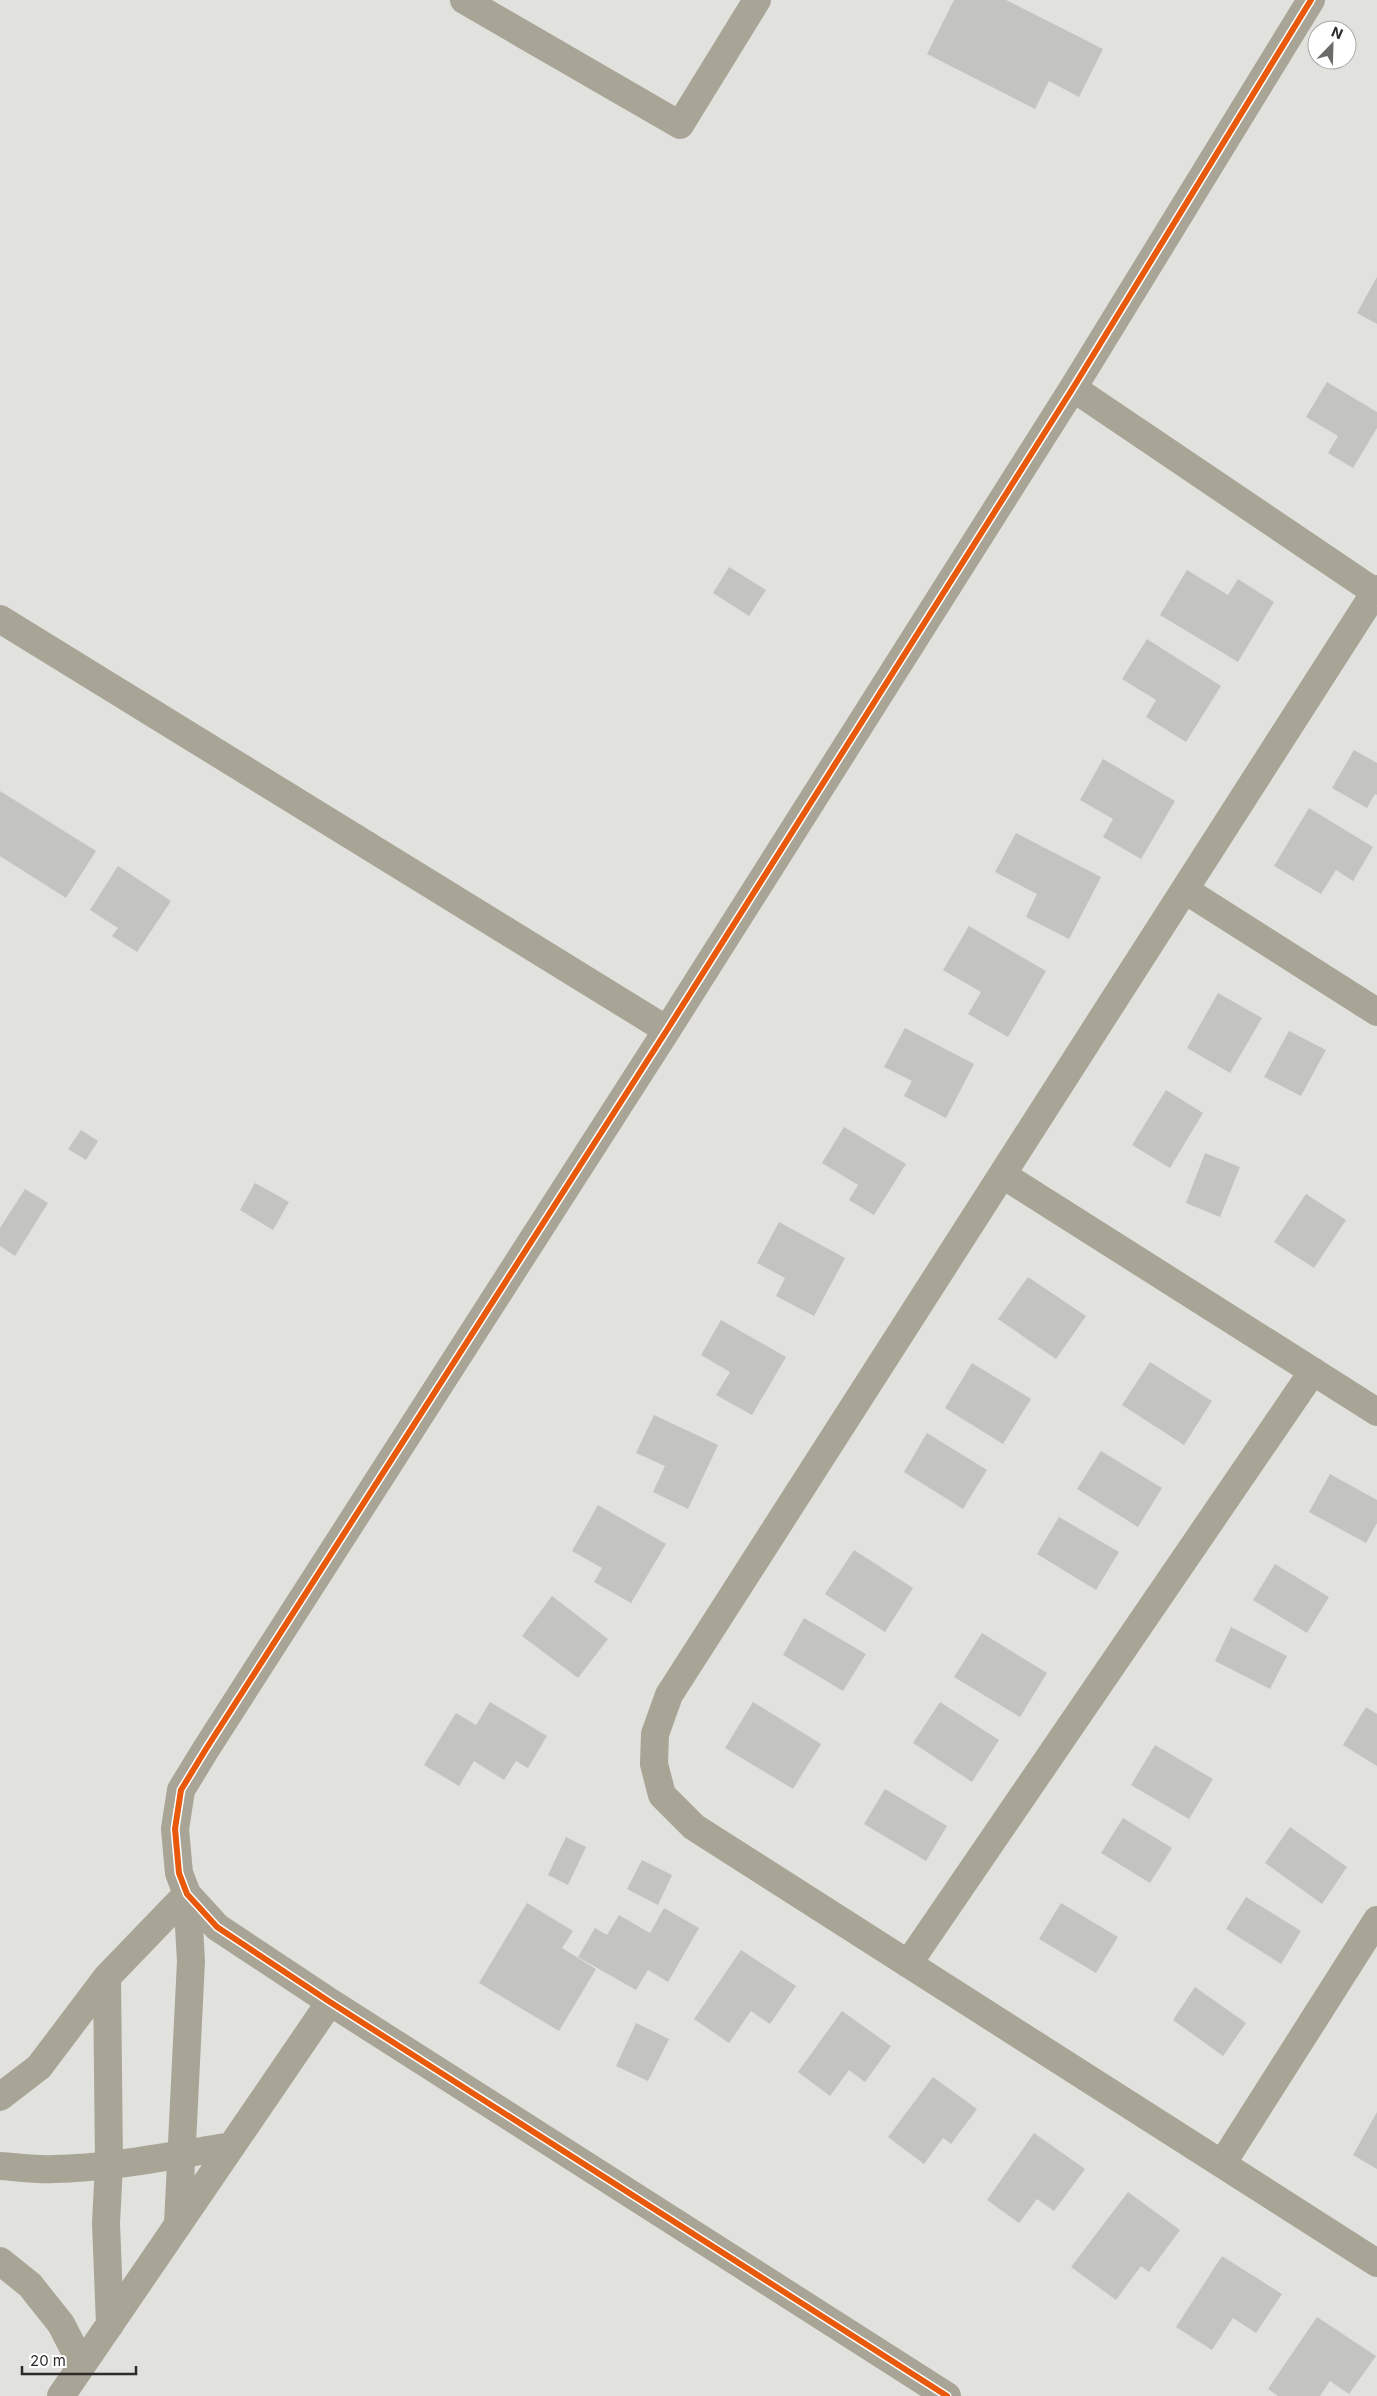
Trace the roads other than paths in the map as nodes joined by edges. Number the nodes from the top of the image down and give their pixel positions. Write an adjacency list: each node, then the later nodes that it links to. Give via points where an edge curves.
1 (464, 0): 2 (street, via 680,125)
2 (757, 0)
3 (1310, 0): 4 (street)
4 (1073, 388): 5 (street); 9 (street)
5 (1376, 591): 7 (street)
6 (0, 619): 9 (street)
7 (1185, 890): 8 (street); 10 (street)
8 (1377, 1012)
9 (667, 1030): 13 (street, via 181,1790 175,1829 179,1873)
10 (1003, 1175): 11 (street); 15 (street, via 669,1695 655,1734 654,1764 662,1795 694,1827)
11 (1312, 1372): 12 (street); 15 (street)
12 (1377, 1412)
13 (186, 1894): 16 (street); 17 (street, via 217,1926); 20 (street, via 191,1961)
14 (1377, 1920): 21 (street)
15 (908, 1964): 21 (street)
16 (107, 1977): 18 (street, via 40,2067); 22 (street)
17 (330, 2002): 19 (street); 30 (street)
18 (0, 2097)
19 (232, 2146): 20 (street); 24 (street)
20 (183, 2154): 22 (street); 24 (street)
21 (1222, 2164): 26 (street)
22 (109, 2165): 23 (street, via 53,2169); 27 (street, via 106,2223)
23 (0, 2166)
24 (178, 2226): 27 (street)
25 (0, 2262): 28 (street, via 30,2286 61,2324)
26 (1377, 2263)
27 (110, 2325): 28 (street)
28 (82, 2365): 29 (street)
29 (61, 2396)
30 (947, 2396)

